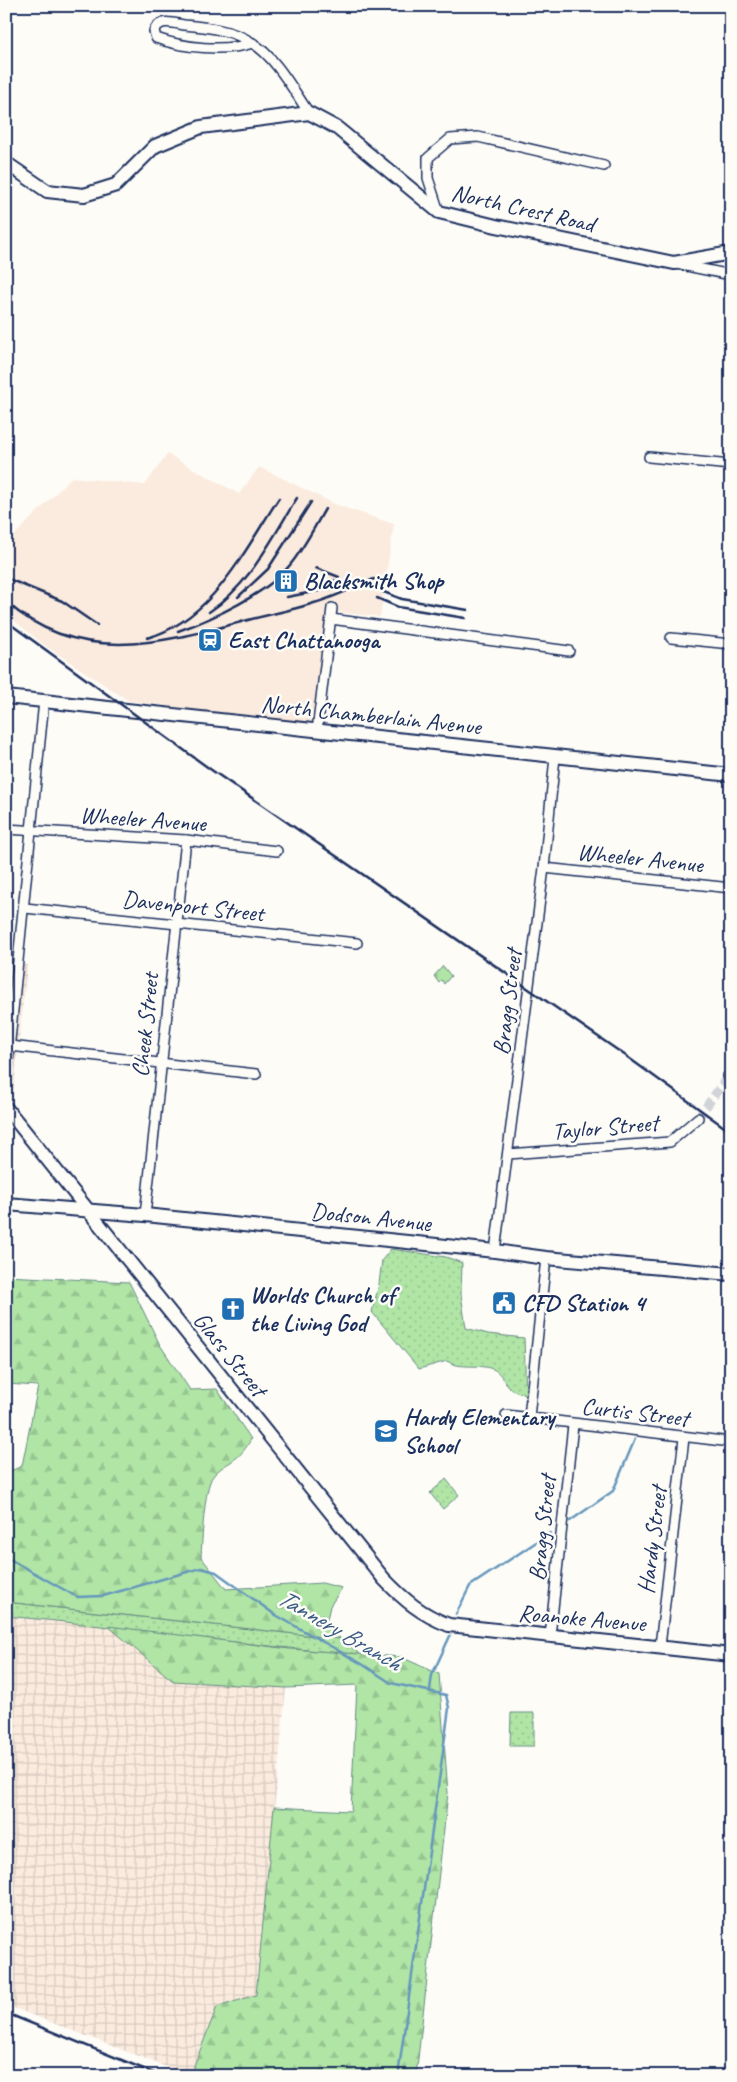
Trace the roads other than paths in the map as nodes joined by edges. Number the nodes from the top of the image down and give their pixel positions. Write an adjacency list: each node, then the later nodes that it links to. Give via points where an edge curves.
1 (252, 43): 1 (street, via 225,31 197,26 163,22 154,31 156,38 195,48); 2 (street, via 276,66)
2 (310, 114): 3 (street, via 201,127 155,146 116,185 84,195 47,191); 5 (street, North Crest Road, via 337,128)
3 (6, 163)
4 (604, 166): 5 (street, via 478,137 450,139 428,158 428,178)
5 (439, 212): 7 (street, North Crest Road)
6 (731, 253): 7 (street, North Crest Road)
7 (674, 263): 8 (street)
8 (731, 275)
9 (649, 457): 10 (street)
10 (731, 465)
11 (332, 608): 12 (street)
12 (331, 619): 15 (street); 18 (street)
13 (671, 638): 14 (street)
14 (731, 644)
15 (568, 651)
16 (6, 697): 17 (street, North Chamberlain Avenue)
17 (44, 701): 18 (street, North Chamberlain Avenue); 22 (street)
18 (317, 731): 19 (street, North Chamberlain Avenue)
19 (555, 757): 20 (street, North Chamberlain Avenue); 25 (street, Bragg Street)
20 (731, 776)
21 (6, 829): 22 (street, Wheeler Avenue)
22 (32, 832): 23 (street, Wheeler Avenue); 27 (street)
23 (186, 840): 24 (street, Wheeler Avenue); 28 (street, Cheek Street)
24 (277, 851)
25 (544, 868): 26 (street, Wheeler Avenue); 36 (street, Bragg Street)
26 (731, 888)
27 (25, 908): 28 (street, Davenport Street); 30 (street)
28 (176, 924): 29 (street, Davenport Street); 31 (street, Cheek Street)
29 (356, 943)
30 (10, 1046): 31 (street); 33 (street)
31 (161, 1063): 32 (street); 39 (street, Cheek Street)
32 (256, 1074)
33 (6, 1080)
34 (6, 1108): 38 (street, Glass Street)
35 (698, 1118): 36 (street, Taylor Street, via 670,1142)
36 (508, 1154): 40 (street, Bragg Street)
37 (6, 1204): 38 (street, Dodson Avenue)
38 (87, 1210): 39 (street, Dodson Avenue); 48 (street, Glass Street, via 384,1579 407,1603)
39 (145, 1215): 40 (street, Dodson Avenue)
40 (495, 1251): 41 (street, Dodson Avenue)
41 (546, 1258): 42 (street, Dodson Avenue); 44 (street)
42 (731, 1274)
43 (506, 1415): 44 (street, Curtis Street)
44 (529, 1417): 45 (street, Curtis Street)
45 (573, 1425): 46 (street, Curtis Street); 49 (street, Bragg Street)
46 (684, 1438): 47 (street, Curtis Street); 50 (street, Hardy Street)
47 (731, 1442)
48 (430, 1618): 49 (street, Roanoke Avenue, via 448,1625)
49 (550, 1636): 50 (street, Roanoke Avenue)
50 (660, 1646): 51 (street, Roanoke Avenue)
51 (731, 1655)

